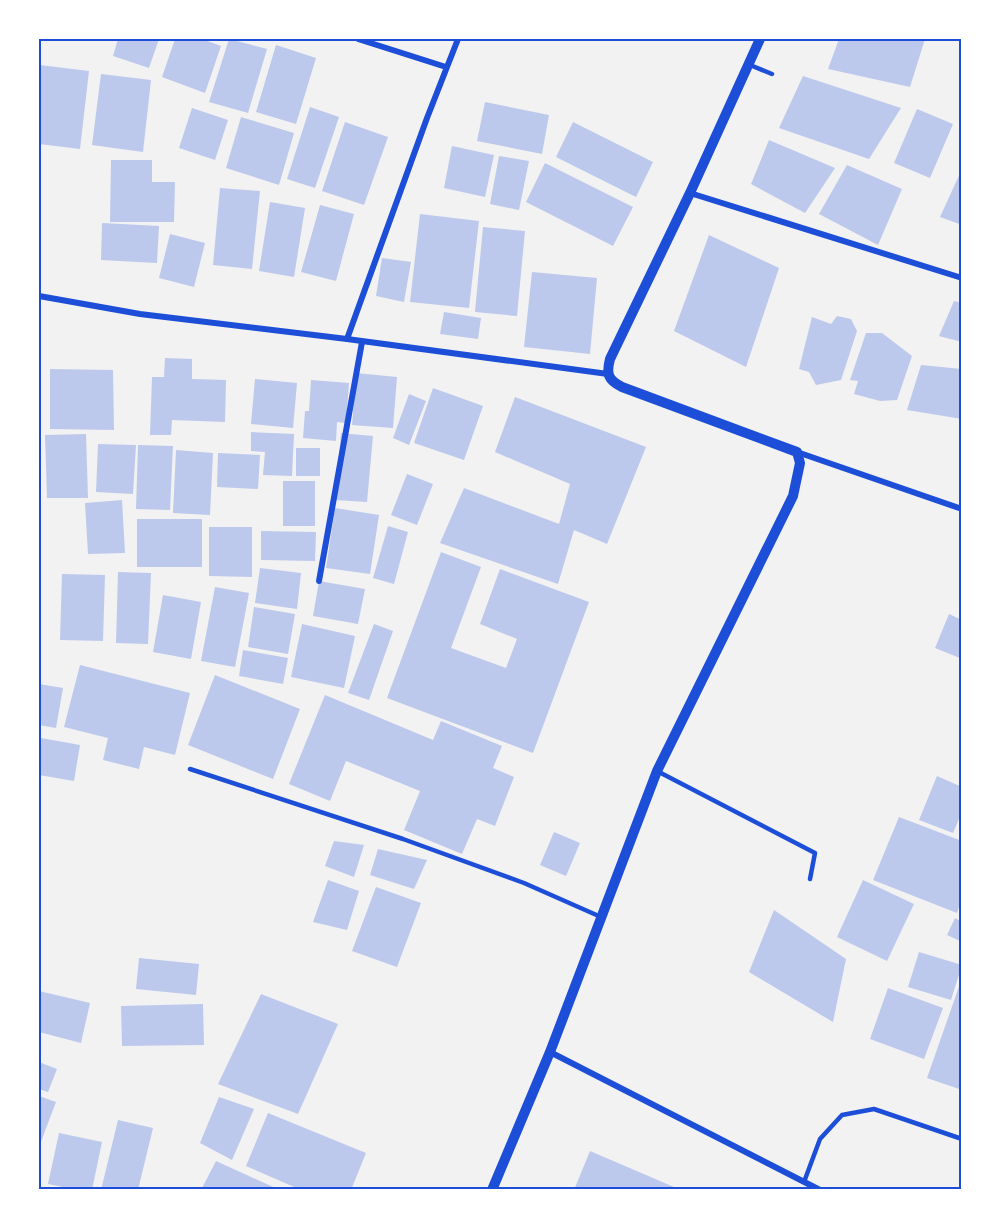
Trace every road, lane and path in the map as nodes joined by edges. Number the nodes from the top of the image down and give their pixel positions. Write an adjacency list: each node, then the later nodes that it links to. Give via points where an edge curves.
1 (358, 39): 5 (street)
2 (458, 39): 5 (street)
3 (760, 39): 4 (street)
4 (747, 64): 6 (lane); 7 (street)
5 (447, 68): 10 (street)
6 (772, 74)
7 (690, 193): 8 (street); 12 (street, via 610,359)
8 (962, 278)
9 (39, 296): 10 (street, via 140,314)
10 (347, 339): 11 (street)
11 (362, 342): 12 (street); 15 (street)
12 (608, 374): 13 (street, via 622,387)
13 (797, 452): 14 (street); 17 (street, via 800,463 793,496)
14 (962, 509)
15 (319, 581)
16 (190, 769): 19 (lane, via 403,839)
17 (657, 771): 18 (lane, via 815,853); 19 (street)
18 (810, 879)
19 (601, 917): 20 (street)
20 (550, 1052): 22 (street); 23 (street)
21 (962, 1139): 22 (lane, via 874,1109 842,1115 819,1140)
22 (804, 1182): 24 (street)
23 (492, 1190)
24 (820, 1190)

